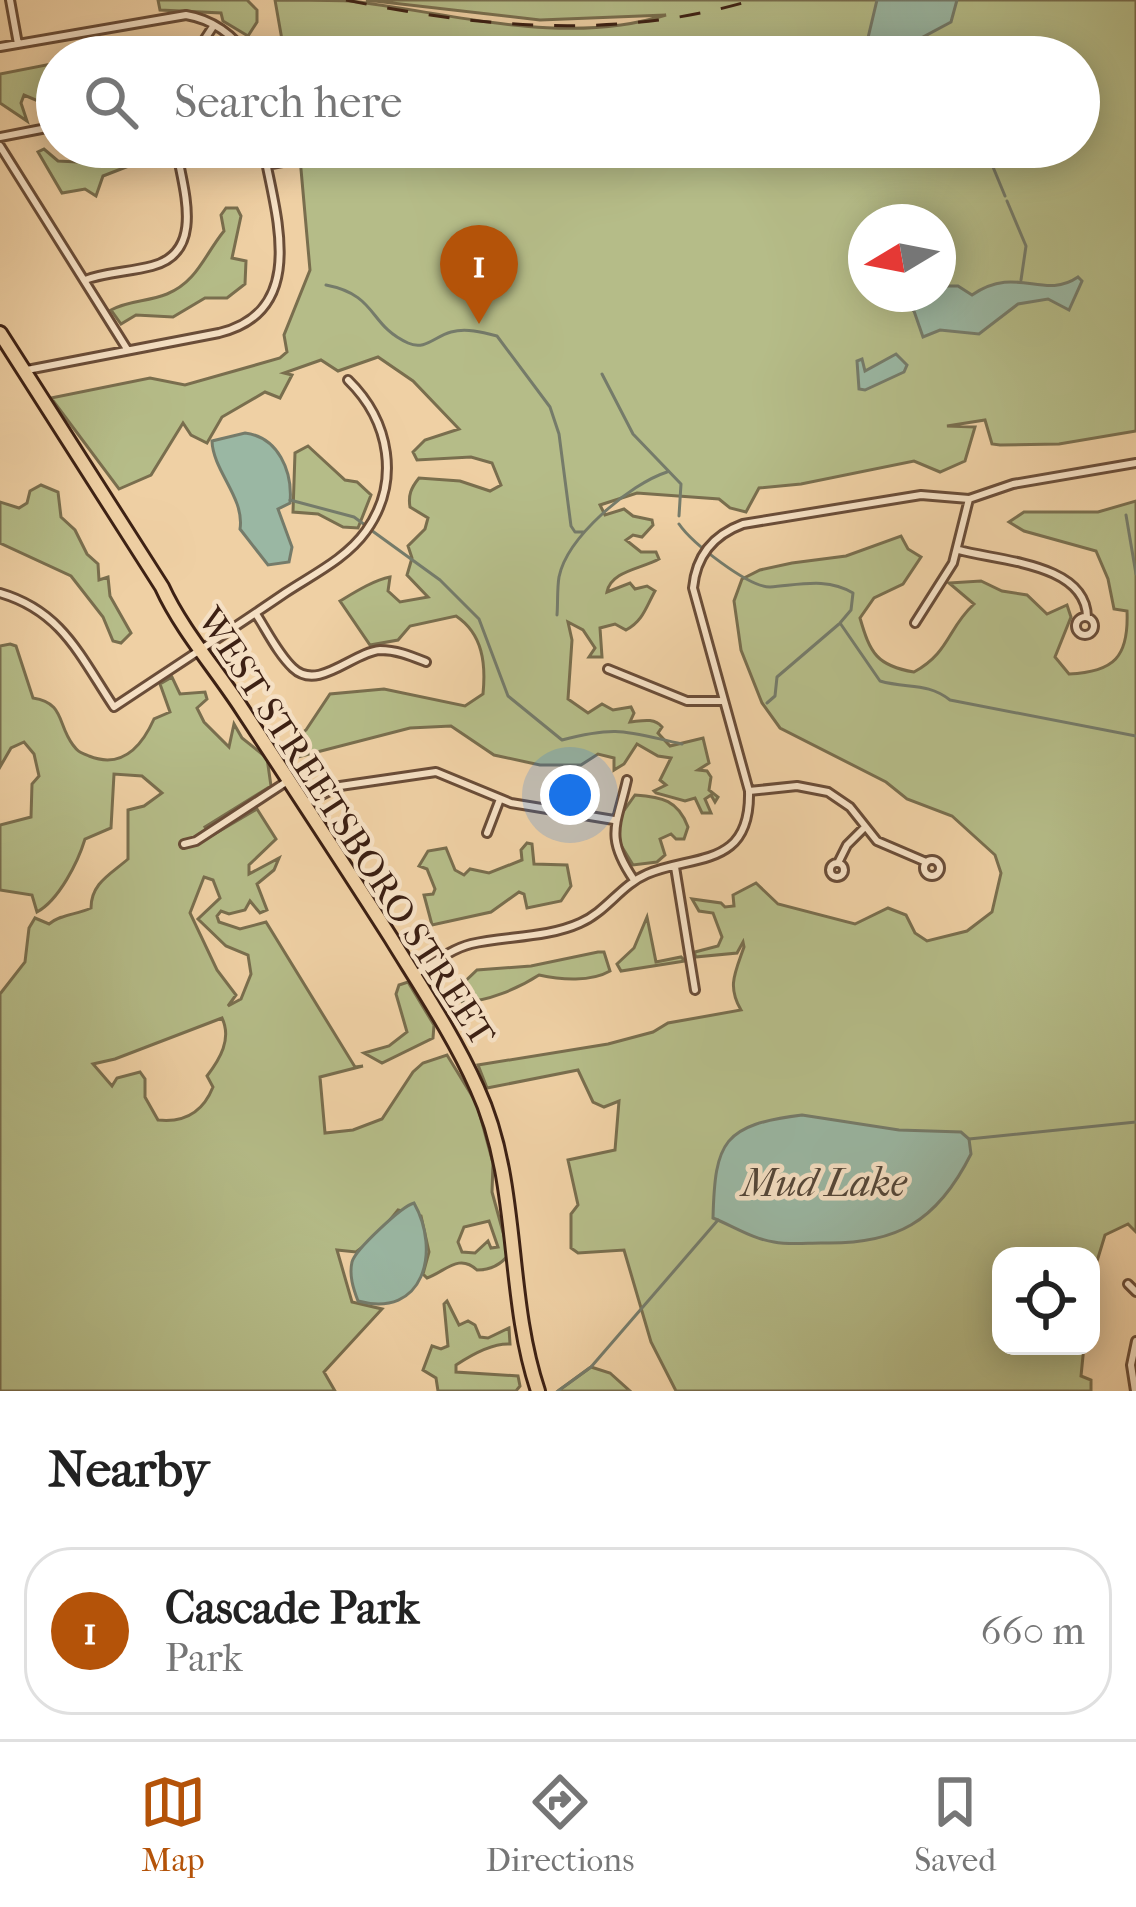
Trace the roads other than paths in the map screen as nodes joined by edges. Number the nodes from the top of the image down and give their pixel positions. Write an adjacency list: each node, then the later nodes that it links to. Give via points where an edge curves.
1 (10, 0): 7 (street)
2 (214, 26): 3 (street, via 186,15); 4 (street); 5 (street)
3 (64, 36)
4 (208, 36)
5 (228, 36)
6 (36, 41): 7 (street)
7 (18, 44): 8 (street)
8 (0, 47)
9 (36, 130): 10 (street)
10 (0, 137)
11 (0, 146): 14 (street)
12 (179, 168): 14 (street, via 188,221 178,250 156,266)
13 (266, 168): 16 (street, via 281,258 266,304 229,331)
14 (85, 280): 16 (street)
15 (0, 333): 17 (main road, WEST STREETSBORO STREET)
16 (127, 349): 17 (street)
17 (24, 372): 26 (main road, WEST STREETSBORO STREET)
18 (348, 380): 23 (street, via 382,433 382,500 350,549)
19 (1136, 463): 20 (street)
20 (969, 499): 21 (street); 29 (street, via 921,495 726,532 706,549 694,576)
21 (959, 550): 24 (street, via 1056,575 1079,592); 25 (street)
22 (0, 593): 26 (street, via 51,616 114,706)
23 (256, 614): 26 (street); 27 (street, via 290,665 308,676 380,650)
24 (1087, 617)
25 (915, 622)
26 (203, 648): 30 (main road, WEST STREETSBORO STREET)
27 (426, 662)
28 (608, 669): 29 (street, via 687,701)
29 (723, 701): 32 (street)
30 (290, 780): 34 (main road, WEST STREETSBORO STREET); 38 (street)
31 (627, 780): 35 (street)
32 (749, 791): 36 (street, via 816,788 850,807); 41 (street, via 746,819 728,847)
33 (500, 799): 34 (street, via 424,771 340,786); 35 (street); 37 (street)
34 (304, 803): 43 (main road, WEST STREETSBORO STREET)
35 (614, 820): 42 (street, via 619,854)
36 (864, 828): 39 (street, via 886,847); 40 (street)
37 (487, 833)
38 (184, 844)
39 (926, 862)
40 (838, 863)
41 (675, 867): 42 (street); 44 (street)
42 (634, 880): 43 (street, via 577,925 470,945)
43 (414, 975): 48 (main road, WEST STREETSBORO STREET, via 491,1125)
44 (695, 990)
45 (1128, 1284): 46 (street)
46 (1136, 1292)
47 (1136, 1341): 49 (street)
48 (538, 1391)
49 (1135, 1391)

